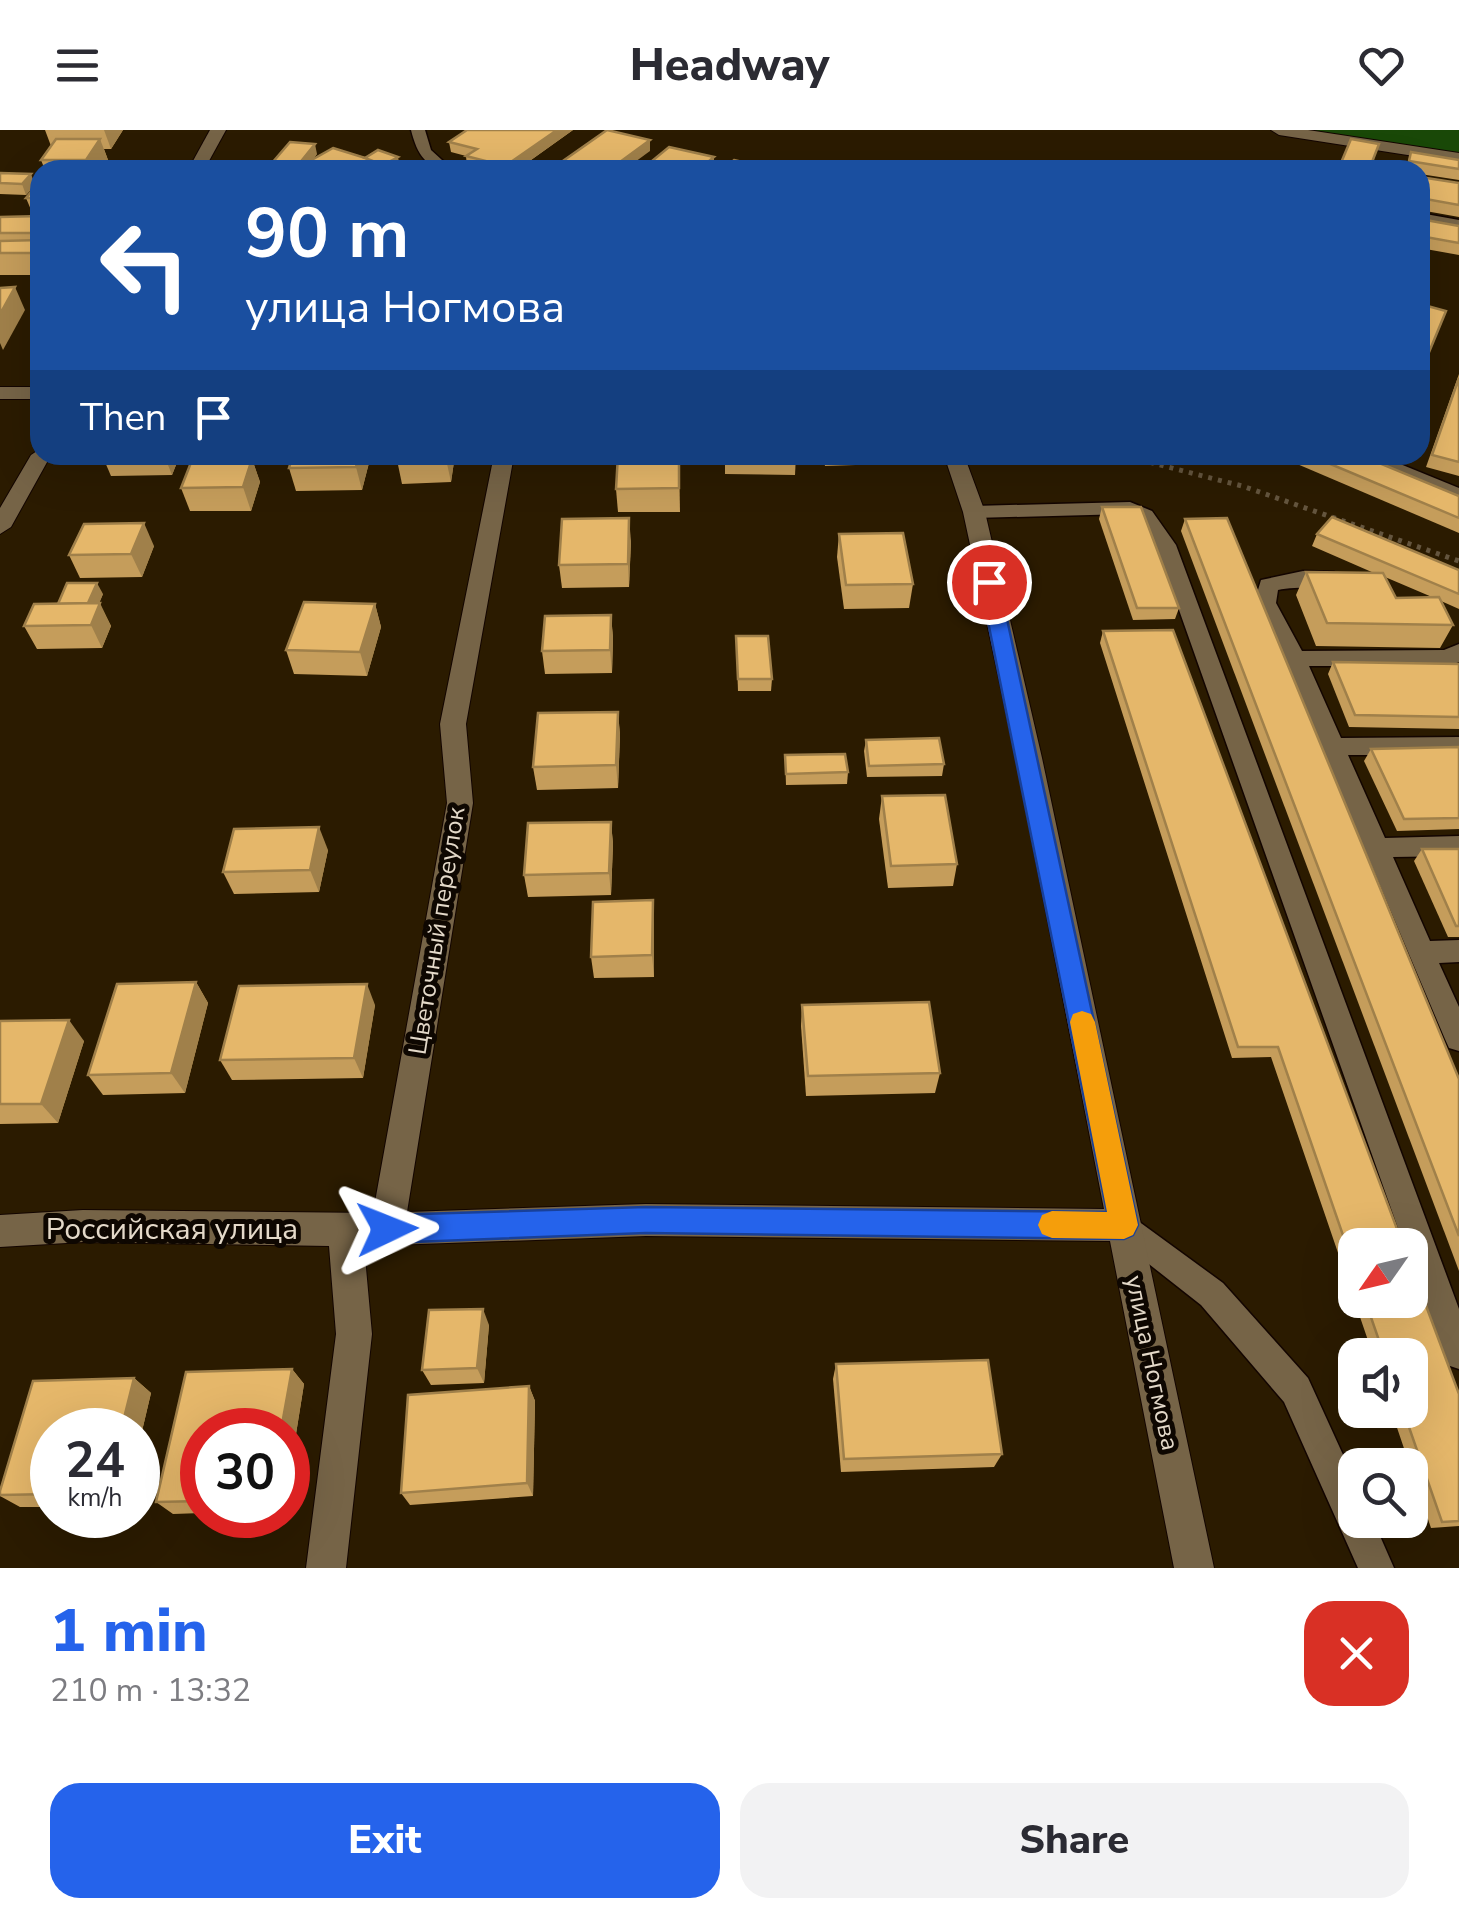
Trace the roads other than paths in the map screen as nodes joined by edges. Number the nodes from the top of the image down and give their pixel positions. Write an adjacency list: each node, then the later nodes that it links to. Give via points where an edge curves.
1 (218, 130): 5 (street)
2 (418, 130): 6 (lane)
3 (1279, 130): 4 (street)
4 (1459, 158)
5 (202, 160)
6 (434, 160)
7 (1430, 220): 8 (lane)
8 (1459, 225)
9 (30, 393): 10 (street)
10 (0, 394)
11 (35, 465): 17 (street)
12 (502, 465): 29 (street, Цветочный переулок, via 453,724 460,803)
13 (958, 465): 16 (street, улица Ногмова)
14 (1386, 465): 15 (lane)
15 (1459, 495)
16 (974, 512): 28 (street, улица Ногмова); 32 (lane, via 1130,508 1145,515 1166,545)
17 (0, 527)
18 (1360, 580): 20 (lane, via 1303,578 1268,585 1265,603)
19 (1459, 651): 20 (lane, via 1449,658)
20 (1295, 659): 22 (lane)
21 (1459, 746): 22 (lane)
22 (1332, 747): 24 (lane)
23 (1459, 846): 24 (lane)
24 (1379, 848): 26 (lane)
25 (1459, 951): 26 (lane)
26 (1423, 952): 27 (lane)
27 (1459, 1040)
28 (1124, 1225): 29 (street, Российская улица, via 646,1220); 34 (street, улица Ногмова); 35 (lane, via 1212,1294 1296,1390)
29 (387, 1229): 30 (street, Российская улица)
30 (345, 1230): 31 (street, Российская улица); 33 (street, via 354,1334)
31 (0, 1231)
32 (1459, 1353)
33 (326, 1568)
34 (1194, 1568)
35 (1376, 1568)

